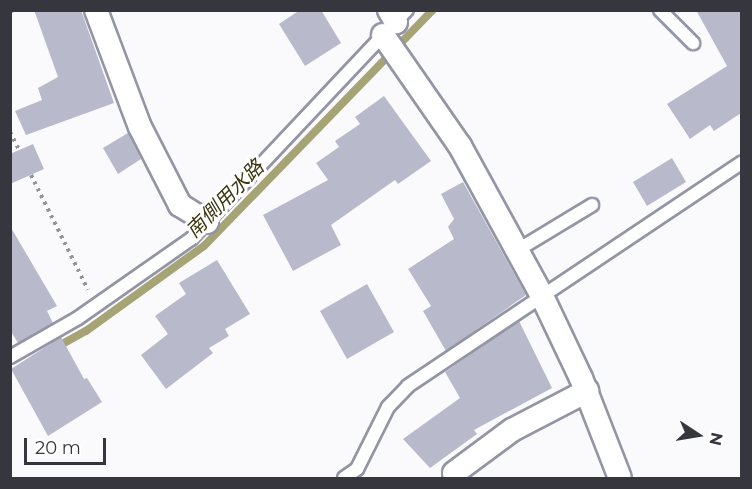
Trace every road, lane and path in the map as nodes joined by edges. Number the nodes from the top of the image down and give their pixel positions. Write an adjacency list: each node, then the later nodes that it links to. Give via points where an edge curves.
1 (96, 10): 10 (street, via 140,127 180,205)
2 (660, 10): 4 (lane)
3 (394, 19): 10 (lane); 11 (street)
4 (693, 43)
5 (10, 132): 6 (path)
6 (19, 150)
7 (741, 162): 12 (lane)
8 (31, 175): 13 (path)
9 (592, 205): 11 (lane)
10 (207, 222): 13 (lane, via 191,238)
11 (516, 251): 12 (street)
12 (542, 296): 15 (street); 17 (lane, via 408,386 388,407 357,469)
13 (95, 306): 14 (lane)
14 (10, 357)
15 (587, 391): 16 (street, via 512,430); 18 (street)
16 (454, 472)
17 (344, 478)
18 (620, 478)

